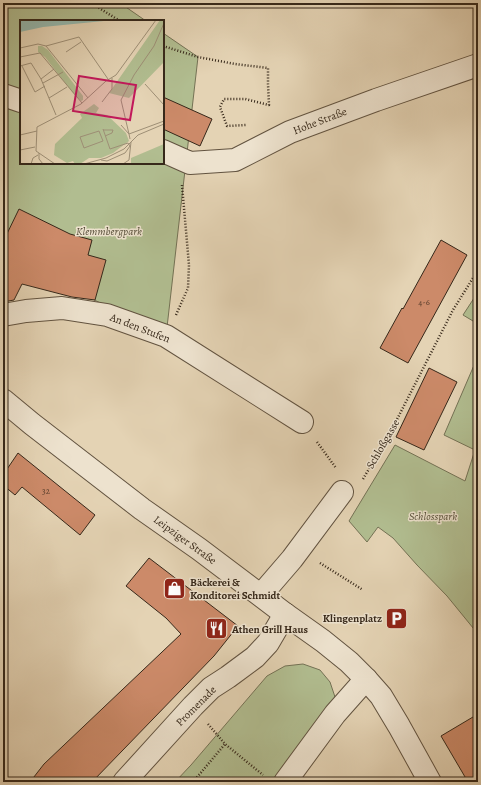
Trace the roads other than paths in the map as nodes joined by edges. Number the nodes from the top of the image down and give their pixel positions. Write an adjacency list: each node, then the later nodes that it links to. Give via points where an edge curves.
1 (478, 65): 4 (street, Hohe Straße, via 290,132 235,160 190,163)
2 (3, 95): 3 (street)
3 (20, 101)
4 (164, 151)
5 (3, 315): 7 (street, An den Stufen, via 62,308 107,314 166,336)
6 (3, 400): 9 (street, Leipziger Straße, via 136,504)
7 (302, 422)
8 (342, 492): 9 (street, via 292,559)
9 (261, 595): 10 (street, Leipziger Straße)
10 (285, 614): 11 (street, Leipziger Straße, via 323,641); 13 (street, Promenade, via 268,643 254,657 211,688)
11 (366, 679): 12 (street); 14 (street, Leipziger Straße, via 381,696)
12 (275, 780)
13 (124, 782)
14 (430, 782)

